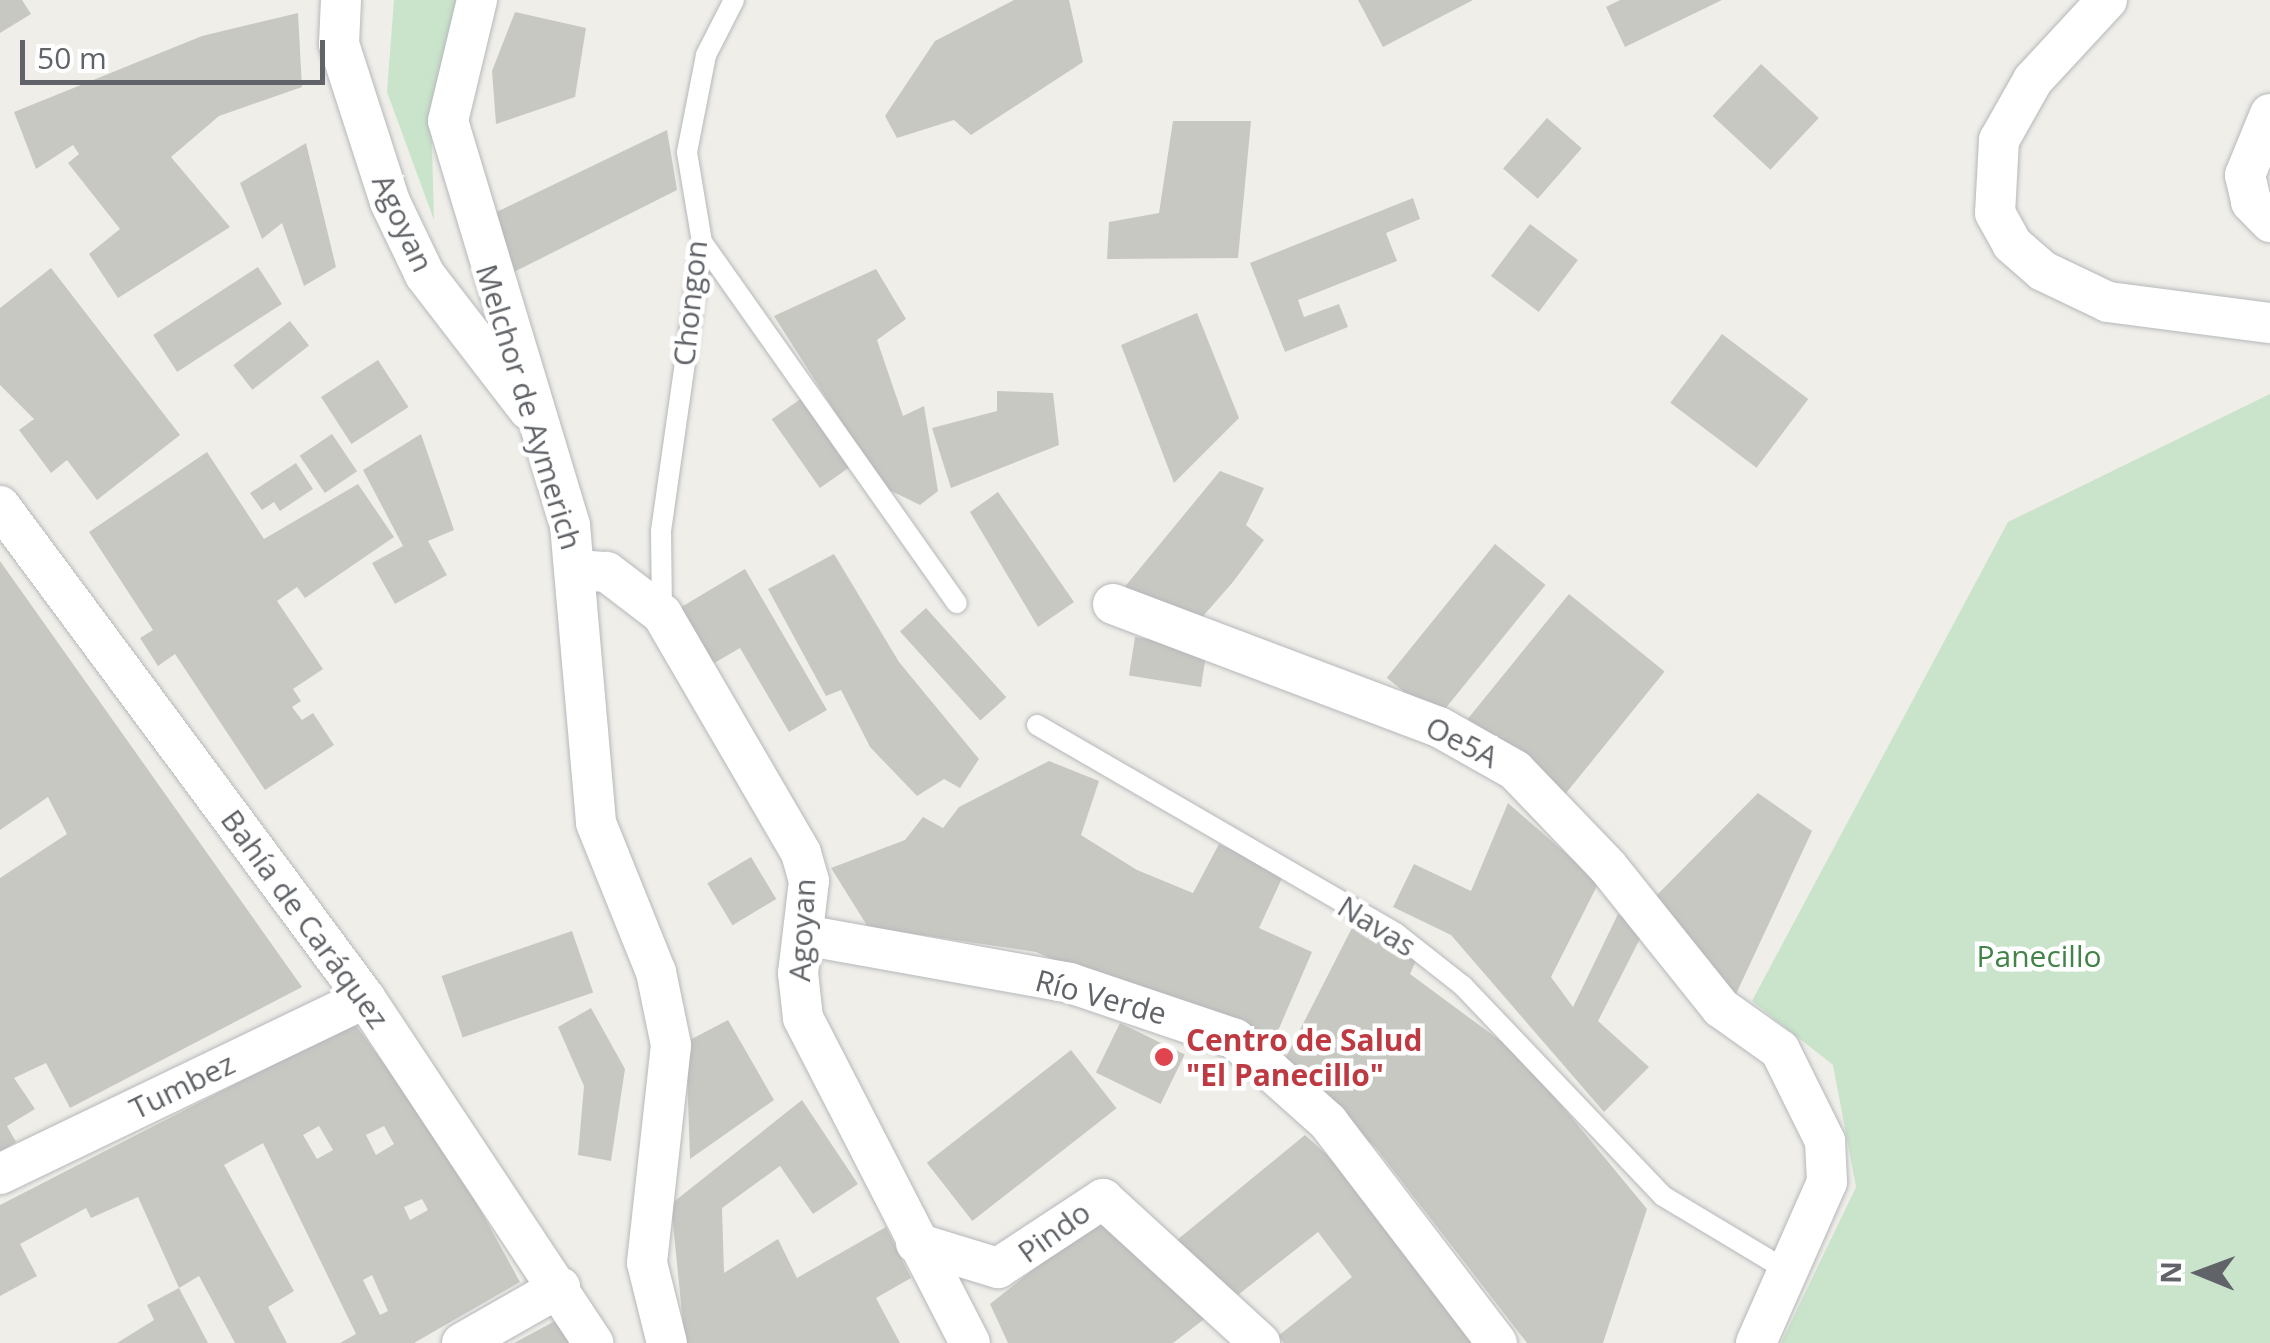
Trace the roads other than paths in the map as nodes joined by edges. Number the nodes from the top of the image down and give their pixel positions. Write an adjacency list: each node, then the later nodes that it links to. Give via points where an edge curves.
1 (341, 0): 9 (street, Agoyan, via 339,44 390,202 425,275 494,375)
2 (477, 0): 9 (street, Melchor de Aymerich, via 448,120)
3 (734, 0): 7 (lane, Chongon, via 706,54 689,137)
4 (2107, 0): 8 (street, via 2033,80 1999,140 1995,213 2012,244 2044,271 2108,302)
5 (2270, 114): 6 (street, via 2245,175 2251,202)
6 (2270, 222)
7 (702, 242): 12 (lane); 14 (lane, Chongon, via 661,531)
8 (2270, 324)
9 (536, 416): 11 (street, Melchor de Aymerich)
10 (0, 506): 17 (street, Bahía de Caráquez)
11 (577, 570): 14 (street, Agoyan, via 608,572); 25 (street, Melchor de Aymerich, via 574,648 596,823 656,972 671,1045 647,1252)
12 (957, 603)
13 (1113, 604): 20 (street, Oe5A, via 1439,728 1515,770 1608,867 1721,1008 1780,1050 1825,1140 1827,1182)
14 (662, 614): 16 (street, Agoyan, via 802,853)
15 (1038, 725): 20 (lane, Navas, via 1397,934 1463,986 1663,1196)
16 (804, 935): 19 (street, Agoyan, via 803,1018); 28 (street, Río Verde, via 1070,983 1235,1039 1328,1122)
17 (365, 998): 18 (street, Tumbez); 21 (street, Bahía de Caráquez)
18 (0, 1174)
19 (916, 1243): 26 (street, Agoyan); 27 (street, Pindo, via 998,1268 1103,1199)
20 (1793, 1274): 29 (street)
21 (560, 1287): 22 (street); 23 (street, Bahía de Caráquez); 24 (lane, via 570,1286)
22 (462, 1343)
23 (593, 1343)
24 (607, 1343)
25 (666, 1343)
26 (970, 1343)
27 (1260, 1343)
28 (1497, 1343)
29 (1756, 1343)

